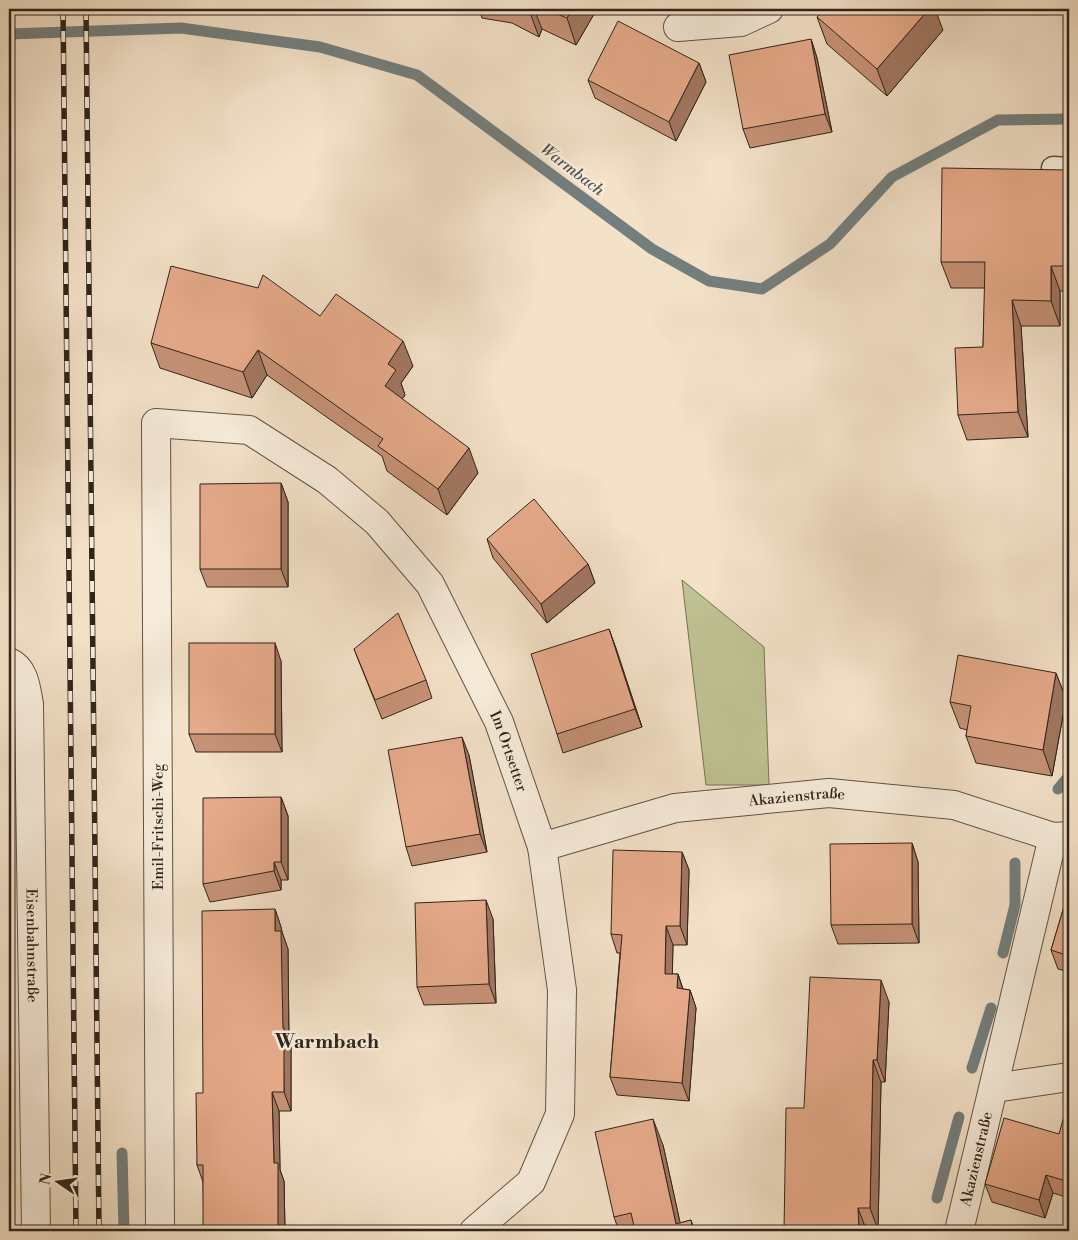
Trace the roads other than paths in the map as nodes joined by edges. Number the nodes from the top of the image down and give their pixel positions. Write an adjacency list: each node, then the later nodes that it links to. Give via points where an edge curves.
1 (769, 9): 2 (street, via 741,22)
2 (678, 27)
3 (156, 423): 6 (street, Im Ortsetter, via 249,430 326,480 377,522 430,584 499,722); 10 (street, Emil-Fritschi-Weg)
4 (11, 662): 9 (street, Eisenbahnstraße, via 24,676 30,704)
5 (1061, 836): 6 (street, Akazienstraße, via 954,805 829,793 676,808); 8 (street, Akazienstraße)
6 (542, 847): 11 (street, Im Ortsetter, via 562,990 560,1114 531,1182)
7 (1069, 1077): 8 (street)
8 (994, 1088): 12 (street, Akazienstraße)
9 (36, 1231)
10 (160, 1231)
11 (474, 1231)
12 (959, 1231)

